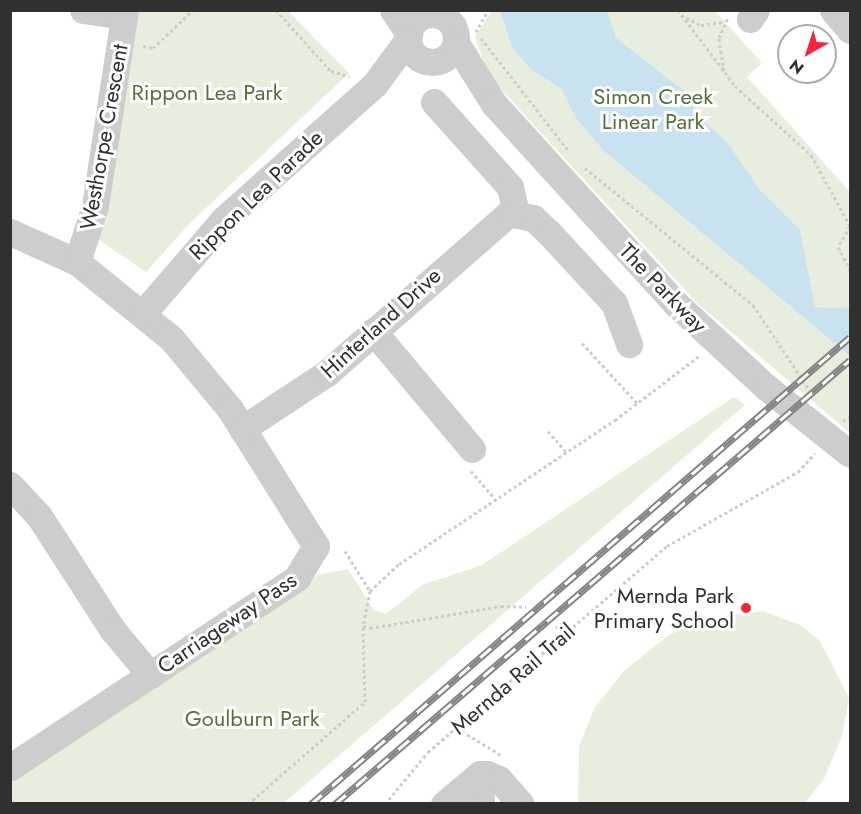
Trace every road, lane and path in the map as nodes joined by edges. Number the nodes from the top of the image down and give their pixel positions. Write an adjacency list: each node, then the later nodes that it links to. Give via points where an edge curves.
1 (83, 10): 7 (street)
2 (193, 10): 12 (path, via 153,48)
3 (276, 10): 15 (path, via 331,71)
4 (393, 10): 11 (street, The Parkway)
5 (833, 10): 10 (street)
6 (679, 12): 8 (path, via 701,25); 14 (path)
7 (124, 14): 12 (street, Westhorpe Crescent)
8 (742, 15): 14 (path, via 718,49)
9 (455, 20): 11 (street, Rippon Lea Parade, via 415,21); 13 (street, via 449,56); 17 (street, The Parkway); 18 (path)
10 (850, 30)
11 (408, 36): 13 (street, The Parkway, via 413,53); 15 (street, Rippon Lea Parade)
12 (120, 44): 23 (street, Westhorpe Crescent, via 95,206)
13 (431, 62): 15 (street, Rippon Lea Parade); 17 (street, The Parkway)
14 (724, 73): 21 (path, via 812,155 831,182)
15 (363, 80): 25 (street, Rippon Lea Parade, via 224,219)
16 (434, 102): 20 (street, via 510,187)
17 (494, 104): 36 (street, The Parkway, via 675,303)
18 (572, 154)
19 (576, 159): 30 (path, via 660,233 748,299)
20 (516, 212): 26 (street, Hinterland Drive, via 490,225); 28 (street, via 543,226 614,303)
21 (850, 226): 24 (path, via 838,247)
22 (10, 232): 23 (street, Carriageway Pass)
23 (77, 262): 25 (street, Carriageway Pass)
24 (850, 270)
25 (144, 312): 35 (street, Carriageway Pass, via 195,363)
26 (373, 331): 35 (street, Hinterland Drive, via 327,373); 38 (street)
27 (582, 344): 31 (path)
28 (629, 344)
29 (700, 355): 31 (path)
30 (813, 394)
31 (637, 403): 39 (path)
32 (836, 413): 36 (path)
33 (850, 417): 36 (path, Mernda Rail Trail)
34 (850, 424): 36 (path)
35 (242, 429): 48 (street, Carriageway Pass, via 314,539 314,557 297,578)
36 (836, 429): 40 (street, The Parkway); 47 (path, Mernda Rail Trail, via 798,472 667,546)
37 (548, 431): 39 (path)
38 (472, 449)
39 (566, 452): 43 (path, via 399,564)
40 (850, 454)
41 (10, 485): 48 (street, via 39,516)
42 (345, 551): 43 (path)
43 (370, 591): 45 (path)
44 (526, 607): 45 (path, via 483,609 378,628)
45 (363, 626): 52 (path, via 366,702)
46 (556, 626): 47 (path)
47 (565, 634): 53 (path, Mernda Rail Trail, via 428,752)
48 (144, 679): 49 (street, Carriageway Pass)
49 (10, 767)
50 (480, 774): 51 (street); 54 (street); 55 (street, via 499,779)
51 (479, 803)
52 (248, 804)
53 (385, 804)
54 (444, 804)
55 (521, 804)

